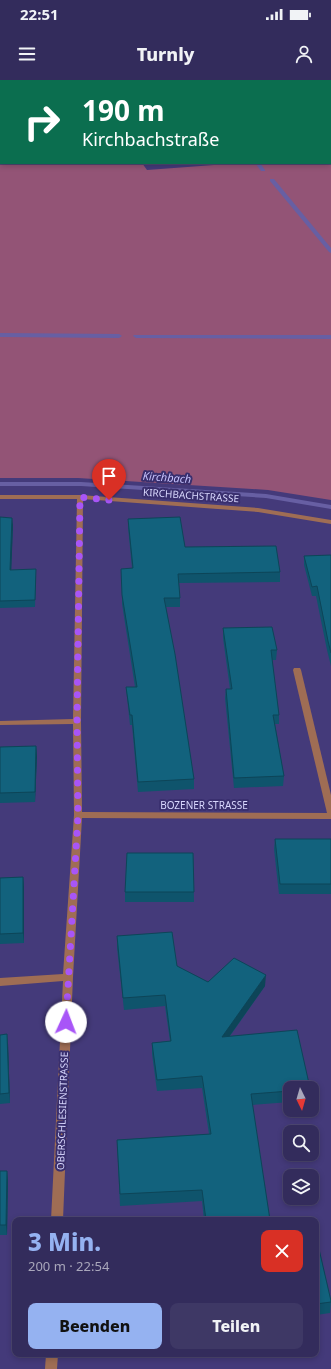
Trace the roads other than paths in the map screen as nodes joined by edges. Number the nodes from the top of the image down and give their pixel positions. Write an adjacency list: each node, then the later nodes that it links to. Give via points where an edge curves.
1 (0, 497): 2 (street, KIRCHBACHSTRASSE)
2 (80, 497): 3 (street, KIRCHBACHSTRASSE, via 258,510); 5 (street, OBERSCHLESIENSTRASSE)
3 (331, 522)
4 (297, 670): 7 (street)
5 (77, 721): 6 (street); 8 (street, OBERSCHLESIENSTRASSE)
6 (0, 723)
7 (331, 813)
8 (78, 815): 9 (street, BOZENER STRASSE); 10 (street, OBERSCHLESIENSTRASSE)
9 (331, 816)
10 (68, 977): 11 (street); 12 (street, OBERSCHLESIENSTRASSE)
11 (0, 982)
12 (57, 1217)
13 (52, 1357): 14 (street)
14 (51, 1369)

